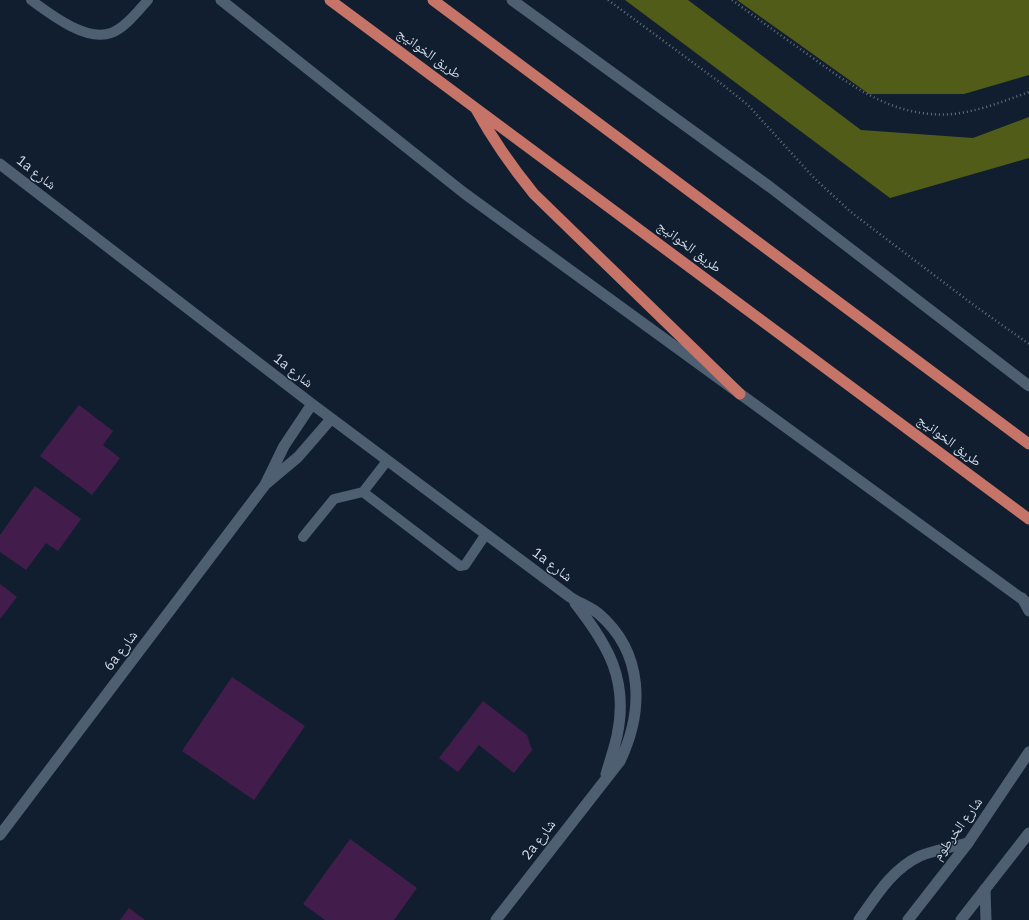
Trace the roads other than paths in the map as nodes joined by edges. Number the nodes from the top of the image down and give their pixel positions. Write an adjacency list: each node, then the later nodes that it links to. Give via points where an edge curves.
1 (30, 0): 2 (lane, via 58,20 98,35 111,33 126,23)
2 (148, 0)
3 (221, 0): 10 (street, via 464,193)
4 (330, 0): 7 (highway, طريق الخوانيج)
5 (433, 0): 13 (highway)
6 (512, 0): 9 (street, via 770,187)
7 (474, 105): 10 (highway, via 491,137 534,194); 17 (highway, طريق الخوانيج)
8 (0, 164): 11 (street, 1a شارع)
9 (1029, 386)
10 (740, 394): 21 (street)
11 (312, 404): 12 (street, 1a شارع); 15 (street, 6a شارع, via 284,446)
12 (330, 418): 14 (street, 1a شارع); 15 (street, 6a شارع, via 298,457)
13 (1029, 444)
14 (387, 460): 16 (lane); 18 (street, 1a شارع)
15 (265, 485): 30 (street, 6a شارع)
16 (363, 492): 18 (lane, via 460,566 465,565); 19 (lane, via 334,499)
17 (1029, 520)
18 (486, 534): 20 (street, 1a شارع)
19 (303, 536)
20 (570, 597): 23 (street, 1a شارع, via 599,614 612,628); 24 (street, 1a شارع, via 604,643)
21 (1025, 601): 22 (street)
22 (1029, 611)
23 (633, 668): 28 (street, 2a شارع, via 636,704 634,723 620,761)
24 (616, 673): 28 (street, 2a شارع, via 619,721)
25 (1029, 752): 27 (street, شارع الخرطوم)
26 (1029, 763): 27 (street)
27 (1017, 769): 31 (street, شارع الخرطوم)
28 (605, 779): 33 (street, 2a شارع)
29 (1029, 833): 32 (street)
30 (0, 835)
31 (968, 843): 34 (street, via 922,856 901,868 884,885); 35 (street, شارع الخرطوم)
32 (985, 889): 36 (street); 37 (street)
33 (496, 920)
34 (859, 920)
35 (908, 920)
36 (961, 920)
37 (986, 920)

